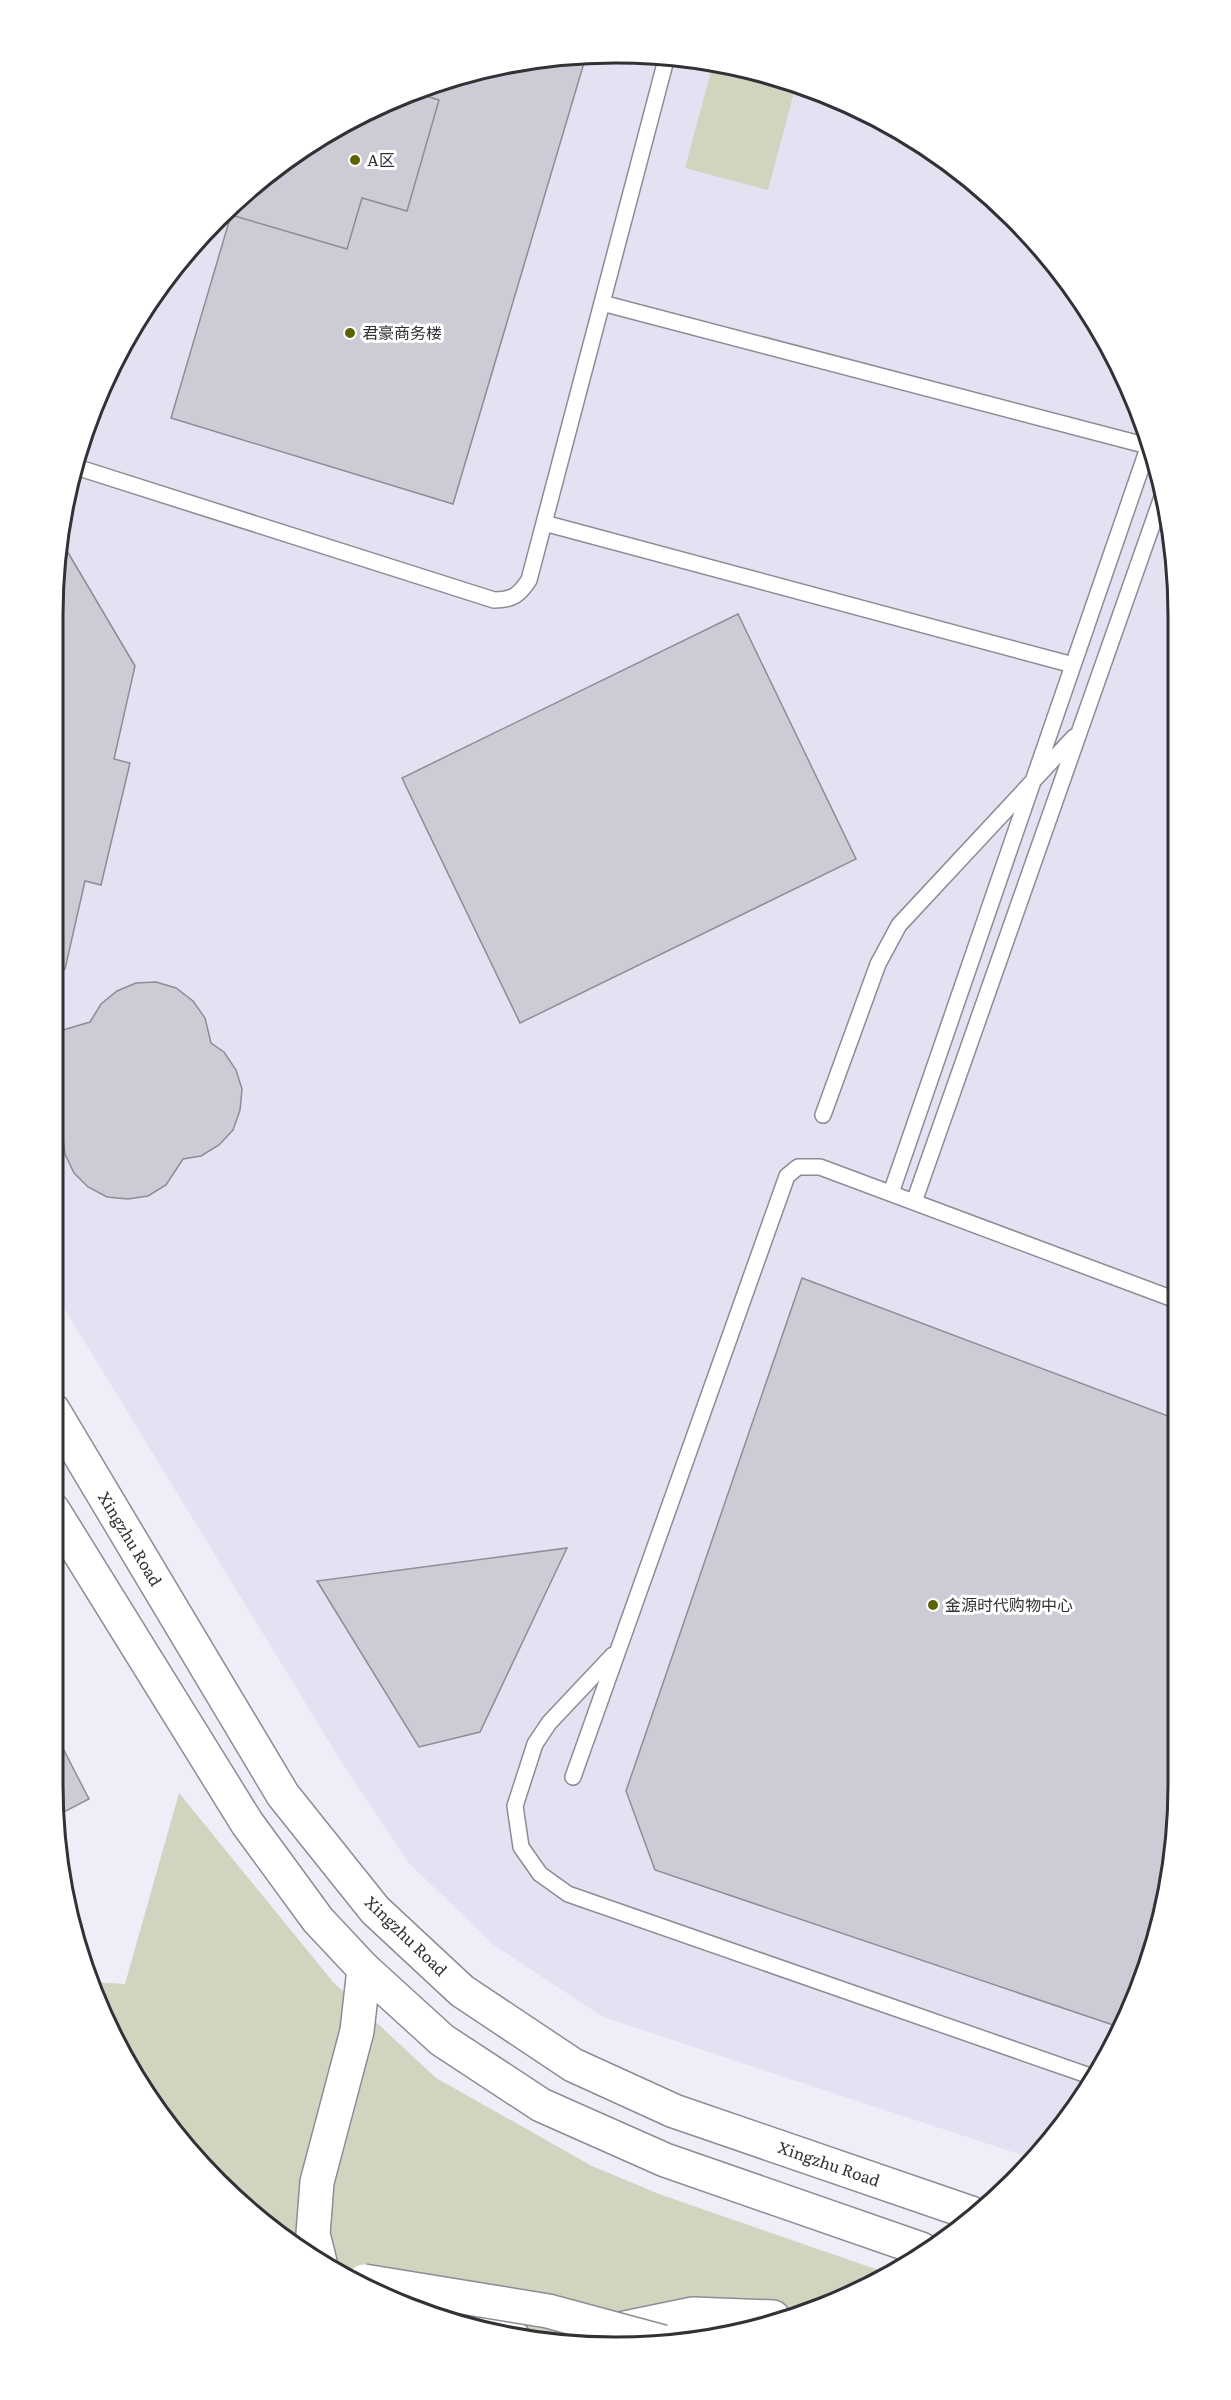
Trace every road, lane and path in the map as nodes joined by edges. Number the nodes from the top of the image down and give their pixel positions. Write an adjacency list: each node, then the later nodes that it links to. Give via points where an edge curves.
1 (665, 65): 2 (lane)
2 (602, 303): 3 (lane); 7 (lane)
3 (1141, 445)
4 (1144, 457): 8 (lane)
5 (83, 469): 7 (lane, via 494,600 509,600 520,594 529,580)
6 (1157, 509): 9 (lane)
7 (544, 523): 8 (lane)
8 (1073, 665): 10 (lane)
9 (1079, 731): 10 (lane); 13 (lane)
10 (1034, 780): 11 (lane, via 899,925 878,964); 12 (lane)
11 (823, 1115)
12 (891, 1193): 13 (lane); 17 (lane, via 820,1167 798,1167 787,1176)
13 (914, 1202): 14 (lane)
14 (1168, 1297)
15 (63, 1427): 21 (main road, Xingzhu Road, via 283,1795 375,1910 462,1991 573,2064 674,2111)
16 (63, 1526): 19 (main road, via 247,1823 318,1920)
17 (618, 1650): 18 (lane); 20 (lane, via 549,1723 536,1744 515,1806 520,1847 540,1874 568,1894)
18 (573, 1777)
19 (364, 1969): 22 (main road, via 442,2040 541,2104 665,2160); 23 (main road, via 357,2031 317,2182 313,2234)
20 (1085, 2074)
21 (966, 2211)
22 (917, 2247)
23 (317, 2249)
24 (379, 2284): 27 (main road, bridge, via 548,2311)
25 (763, 2317): 26 (main road, via 693,2314)
26 (586, 2336)
27 (642, 2336)

